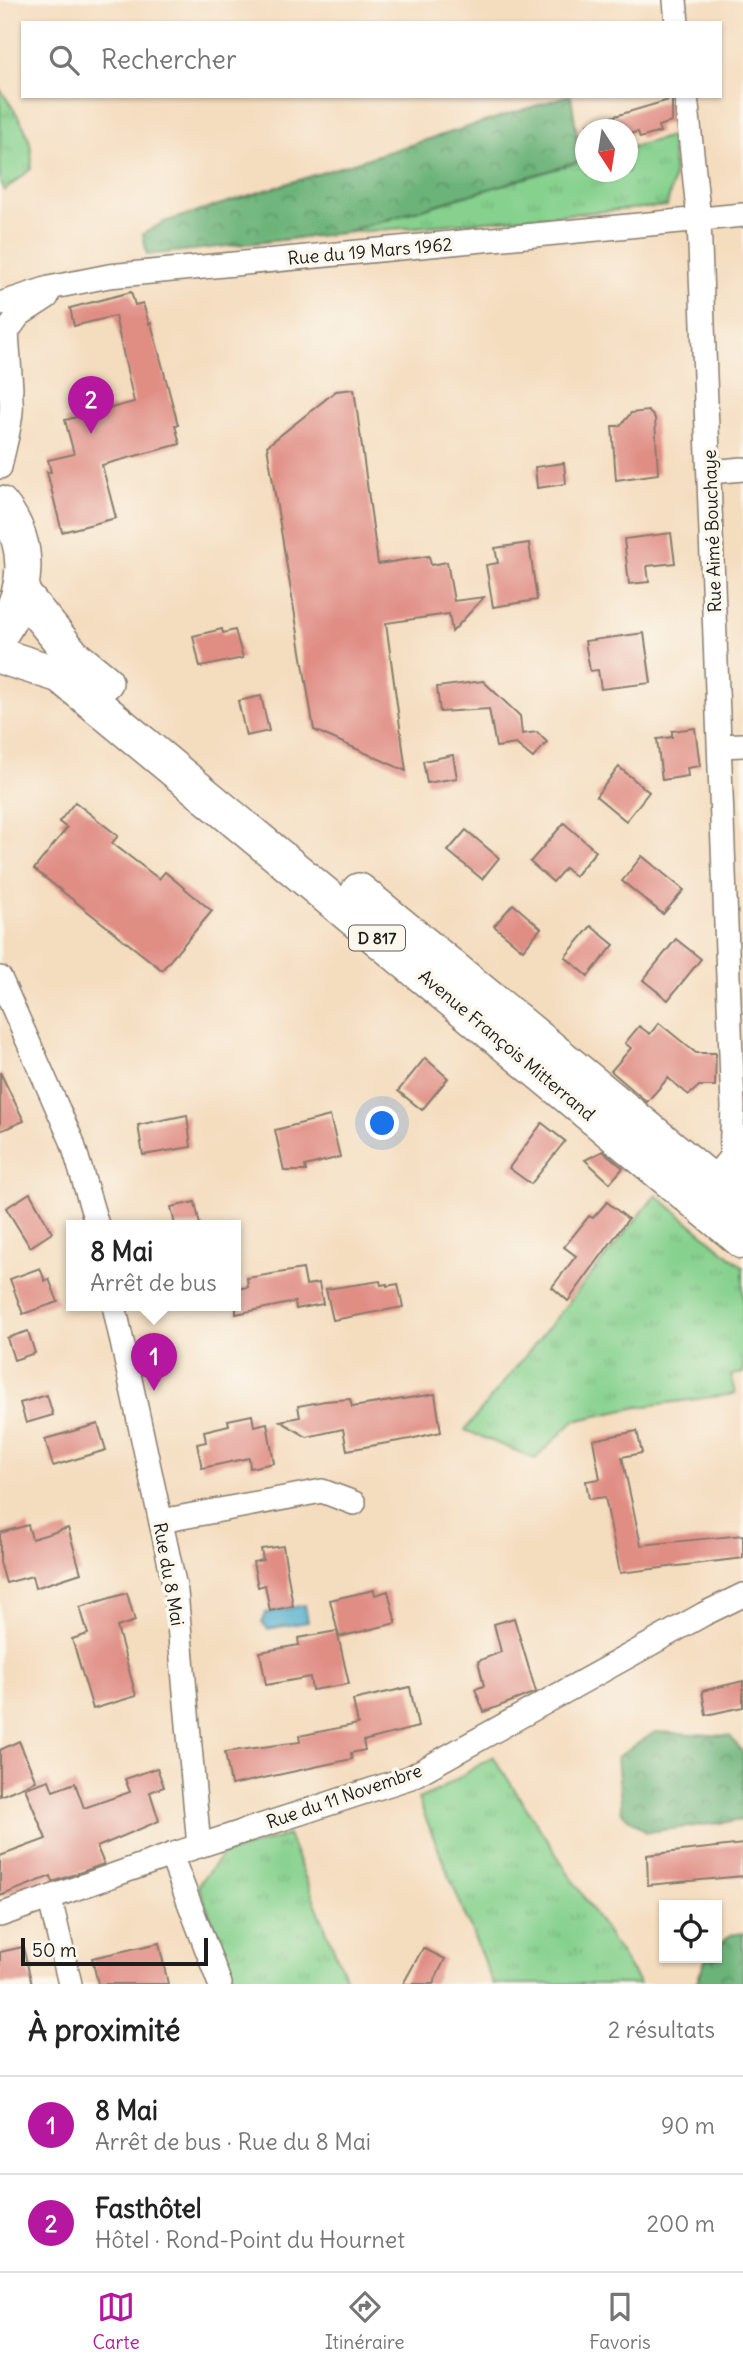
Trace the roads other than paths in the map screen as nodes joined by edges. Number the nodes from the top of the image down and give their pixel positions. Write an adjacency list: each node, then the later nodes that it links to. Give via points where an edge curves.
1 (675, 0): 2 (street)
2 (677, 21)
3 (685, 98): 5 (street, Rue Aimé Bouchaye)
4 (743, 215): 5 (street, Rue du 19 Mars 1962)
5 (699, 220): 6 (street, Rue du 19 Mars 1962); 12 (street, Rue Aimé Bouchaye)
6 (109, 276): 7 (street, Rue du 19 Mars 1962); 9 (street, via 46,298 19,315 6,332)
7 (0, 304)
8 (0, 364): 9 (street)
9 (11, 389): 10 (street)
10 (0, 467)
11 (743, 469): 12 (street)
12 (710, 472): 18 (street, Rue Aimé Bouchaye)
13 (0, 481): 14 (street)
14 (5, 510): 15 (main road, via 20,540)
15 (21, 592): 16 (main road); 23 (main road, Avenue François Mitterrand / D 817, via 72,656)
16 (0, 634)
17 (0, 656): 26 (main road, Avenue François Mitterrand / D 817, via 60,675)
18 (720, 746): 19 (street); 20 (street, Rue Aimé Bouchaye)
19 (743, 746)
20 (736, 965): 22 (street, Rue Aimé Bouchaye)
21 (0, 978): 25 (street, via 72,1140)
22 (733, 1107): 23 (street, Rue Aimé Bouchaye); 23 (street, via 739,1132)
23 (727, 1186): 24 (main road, Avenue François Mitterrand / D 817)
24 (743, 1207)
25 (96, 1220)
26 (743, 1241)
27 (115, 1311): 29 (street, Rue du 8 Mai)
28 (354, 1503): 29 (street, via 322,1491)
29 (160, 1521): 31 (street, Rue du 8 Mai, via 176,1592)
30 (743, 1595): 31 (street, Rue du 11 Novembre, via 411,1777)
31 (199, 1846): 32 (street, Rue du 11 Novembre)
32 (171, 1854): 33 (street, Rue du 11 Novembre); 36 (street)
33 (50, 1899): 34 (street, Rue du 11 Novembre); 35 (street)
34 (0, 1915)
35 (70, 1984)
36 (220, 1984)

